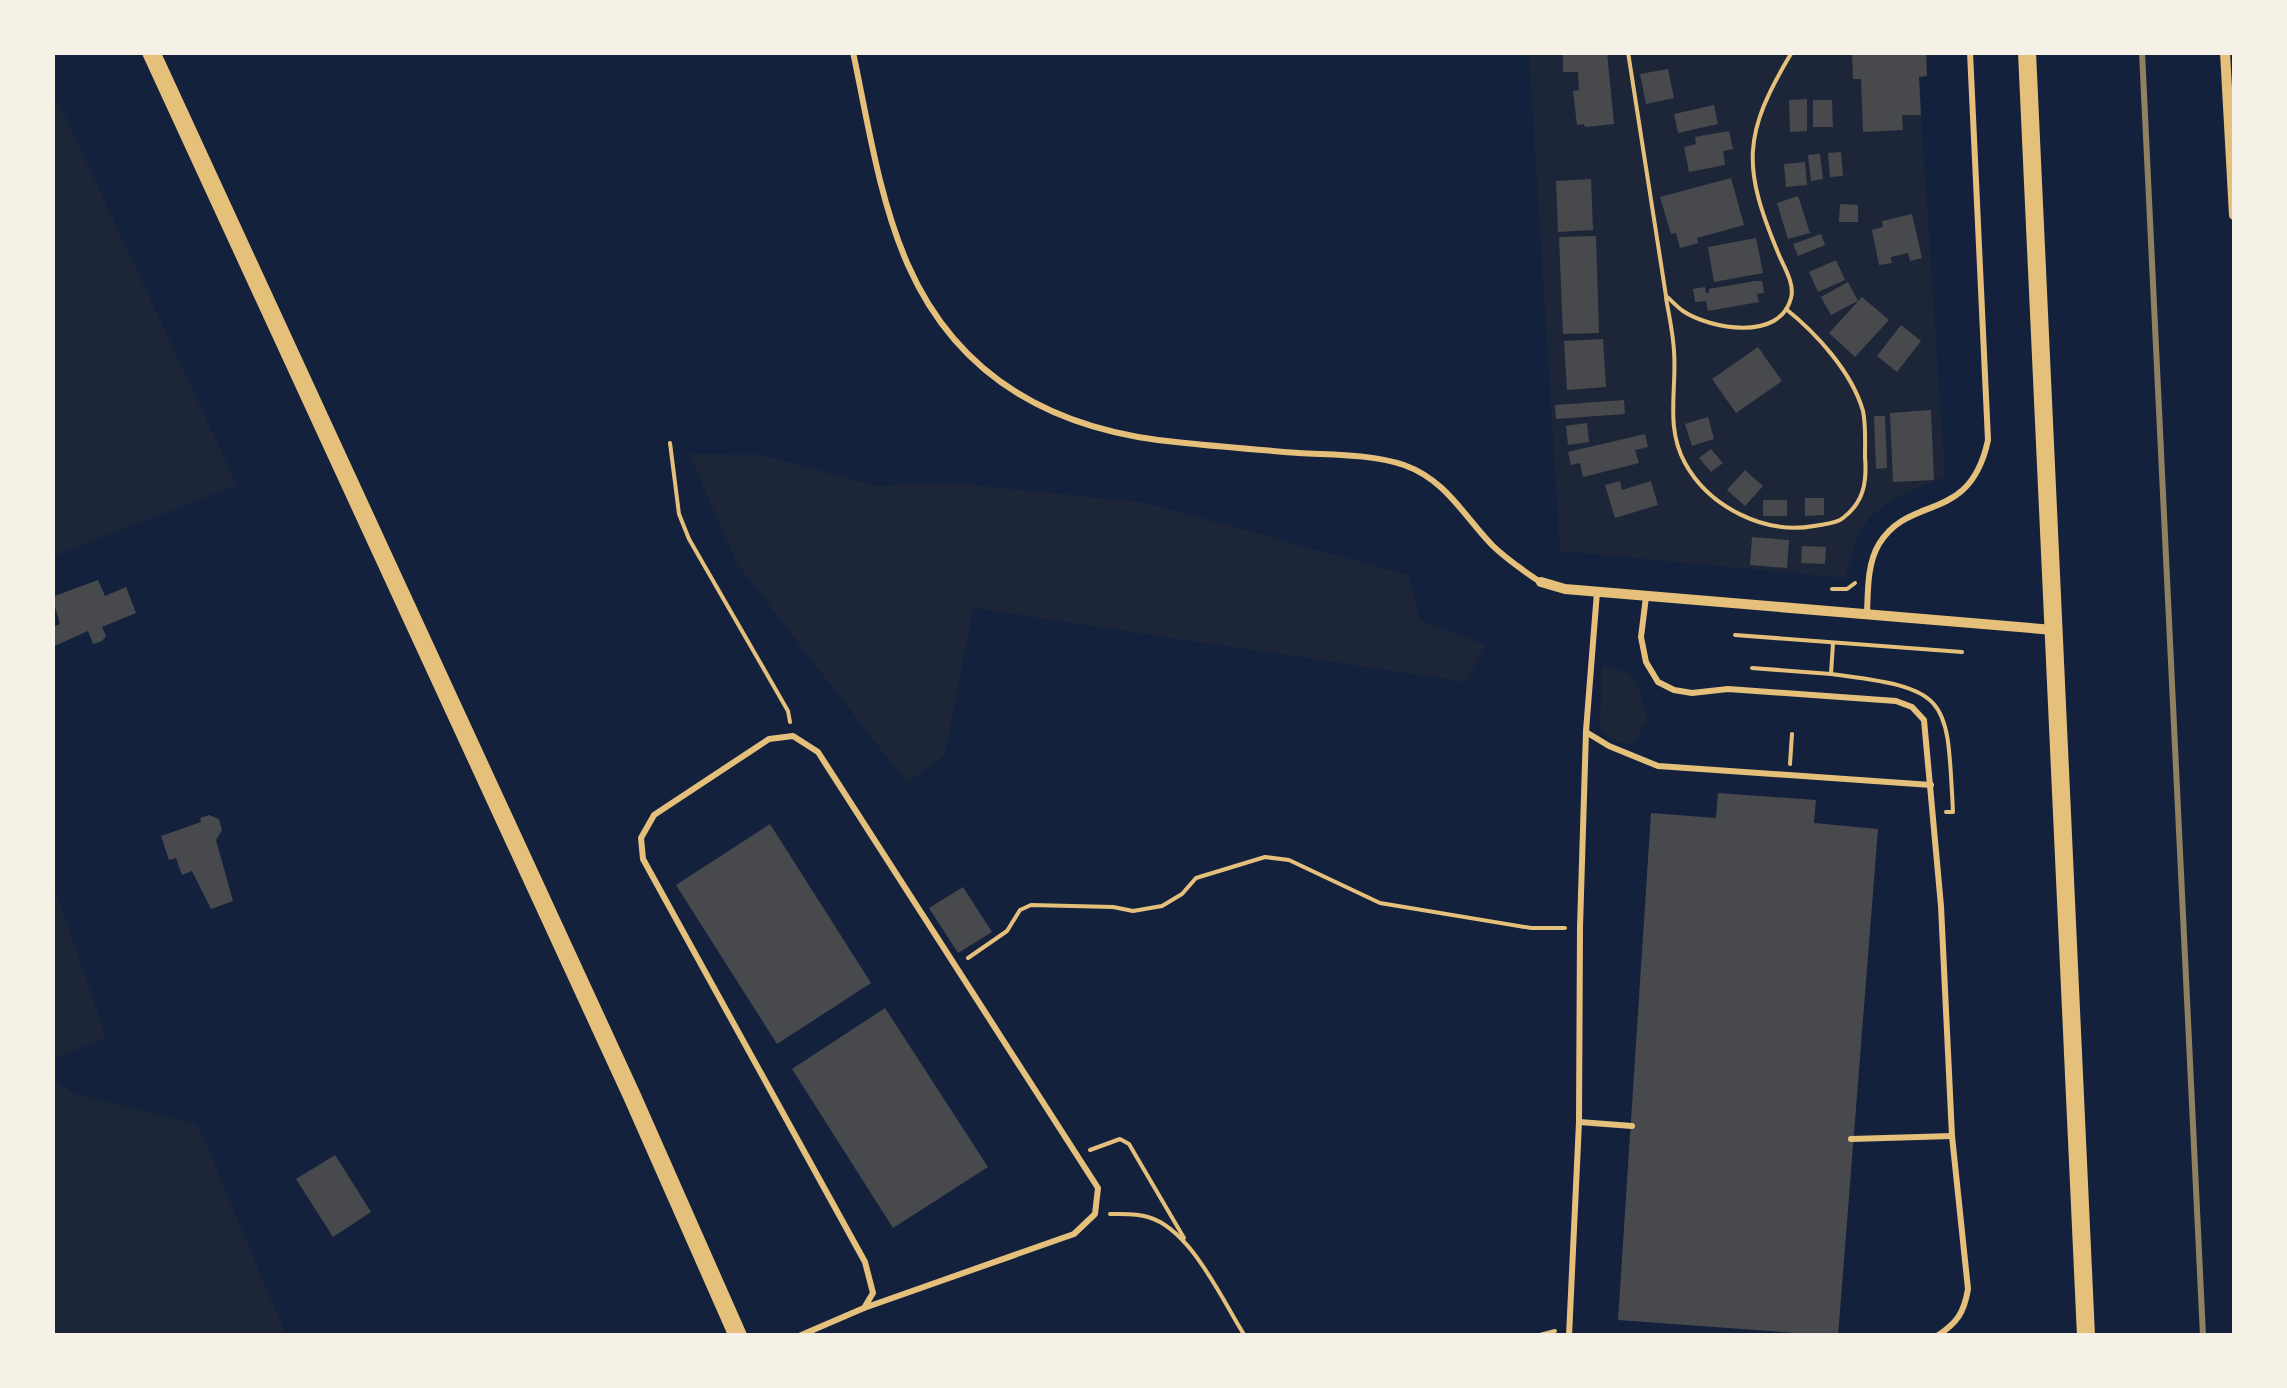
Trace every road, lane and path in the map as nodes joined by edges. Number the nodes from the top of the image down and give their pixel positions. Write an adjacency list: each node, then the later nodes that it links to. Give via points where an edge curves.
1 (152, 52): 35 (main road)
2 (853, 52): 12 (lane, via 908,266 952,339 995,379 1044,410 1098,430 1402,464 1433,478 1493,545)
3 (1628, 52): 9 (path)
4 (1792, 52): 10 (path, via 1765,100 1751,152 1762,214 1790,282)
5 (1970, 52): 15 (lane, via 1988,440 1963,491 1898,524 1880,543)
6 (2028, 52): 16 (main road)
7 (2225, 52): 8 (street)
8 (2234, 215)
9 (1666, 296): 10 (path, via 1684,312 1744,328 1769,324); 10 (path, via 1673,429 1685,463 1738,514 1804,528 1840,521 1858,503 1867,480 1863,412 1810,328)
10 (1786, 309)
11 (670, 443): 22 (path, via 689,539 788,711)
12 (1541, 582): 13 (street)
13 (1597, 592): 14 (street); 21 (lane)
14 (1646, 595): 15 (street); 23 (lane, via 1641,637 1658,682 1692,692 1728,689 1912,707 1924,720)
15 (1867, 615): 16 (street)
16 (2054, 630): 40 (main road)
17 (1736, 636): 18 (path)
18 (1962, 652)
19 (1752, 668): 20 (path)
20 (1831, 674)
21 (1586, 731): 23 (lane, via 1658,766); 24 (lane)
22 (793, 736): 25 (lane, via 818,752); 33 (lane, via 769,739 654,815 641,838 644,859 865,1262 873,1293)
23 (1931, 786): 28 (lane)
24 (1580, 927): 25 (path, via 1531,928 1380,903 1288,860 1266,857 1196,878 1162,906 1133,911 1030,905 1007,931); 26 (lane)
25 (956, 967): 30 (lane)
26 (1578, 1122): 27 (lane); 34 (lane)
27 (1632, 1126)
28 (1952, 1136): 29 (lane); 39 (lane, via 1968,1289 1957,1321)
29 (1852, 1138)
30 (1078, 1156): 31 (lane, via 1098,1188); 32 (path, via 1106,1142 1129,1144)
31 (1095, 1214): 32 (path, via 1150,1217); 33 (lane, via 1074,1234)
32 (1189, 1246): 37 (path)
33 (864, 1308): 36 (lane)
34 (1569, 1334): 38 (path)
35 (738, 1336)
36 (799, 1336)
37 (1245, 1336)
38 (1536, 1336)
39 (1937, 1336)
40 (2086, 1336)

